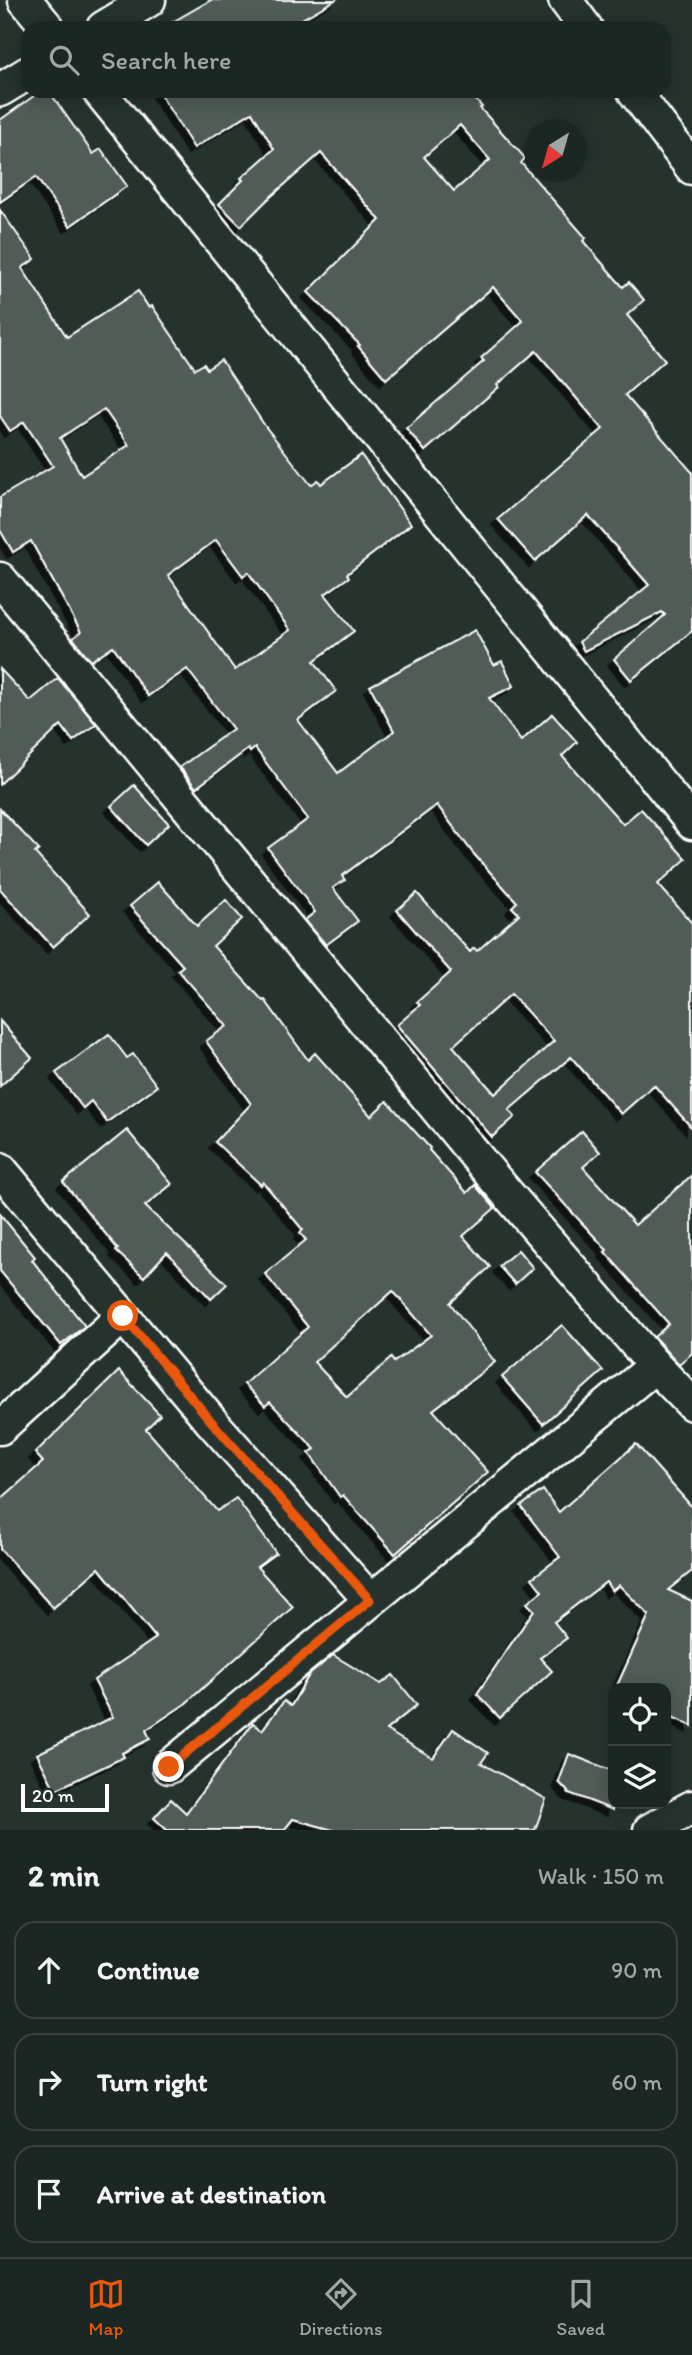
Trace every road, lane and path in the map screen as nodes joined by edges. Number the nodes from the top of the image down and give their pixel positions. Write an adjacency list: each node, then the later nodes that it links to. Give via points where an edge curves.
1 (25, 0): 4 (street)
2 (149, 0): 5 (street)
3 (565, 0): 6 (street)
4 (42, 21)
5 (114, 21)
6 (581, 21)
7 (21, 77): 8 (street)
8 (0, 90)
9 (105, 98): 13 (street)
10 (639, 98): 11 (street)
11 (692, 167)
12 (0, 579): 16 (street)
13 (692, 823)
14 (0, 1169): 15 (street)
15 (123, 1316): 18 (street); 19 (street)
16 (655, 1366): 17 (street); 19 (street)
17 (692, 1404)
18 (0, 1428)
19 (370, 1600): 20 (street)
20 (169, 1767)
21 (692, 1807): 22 (street)
22 (650, 1830)

